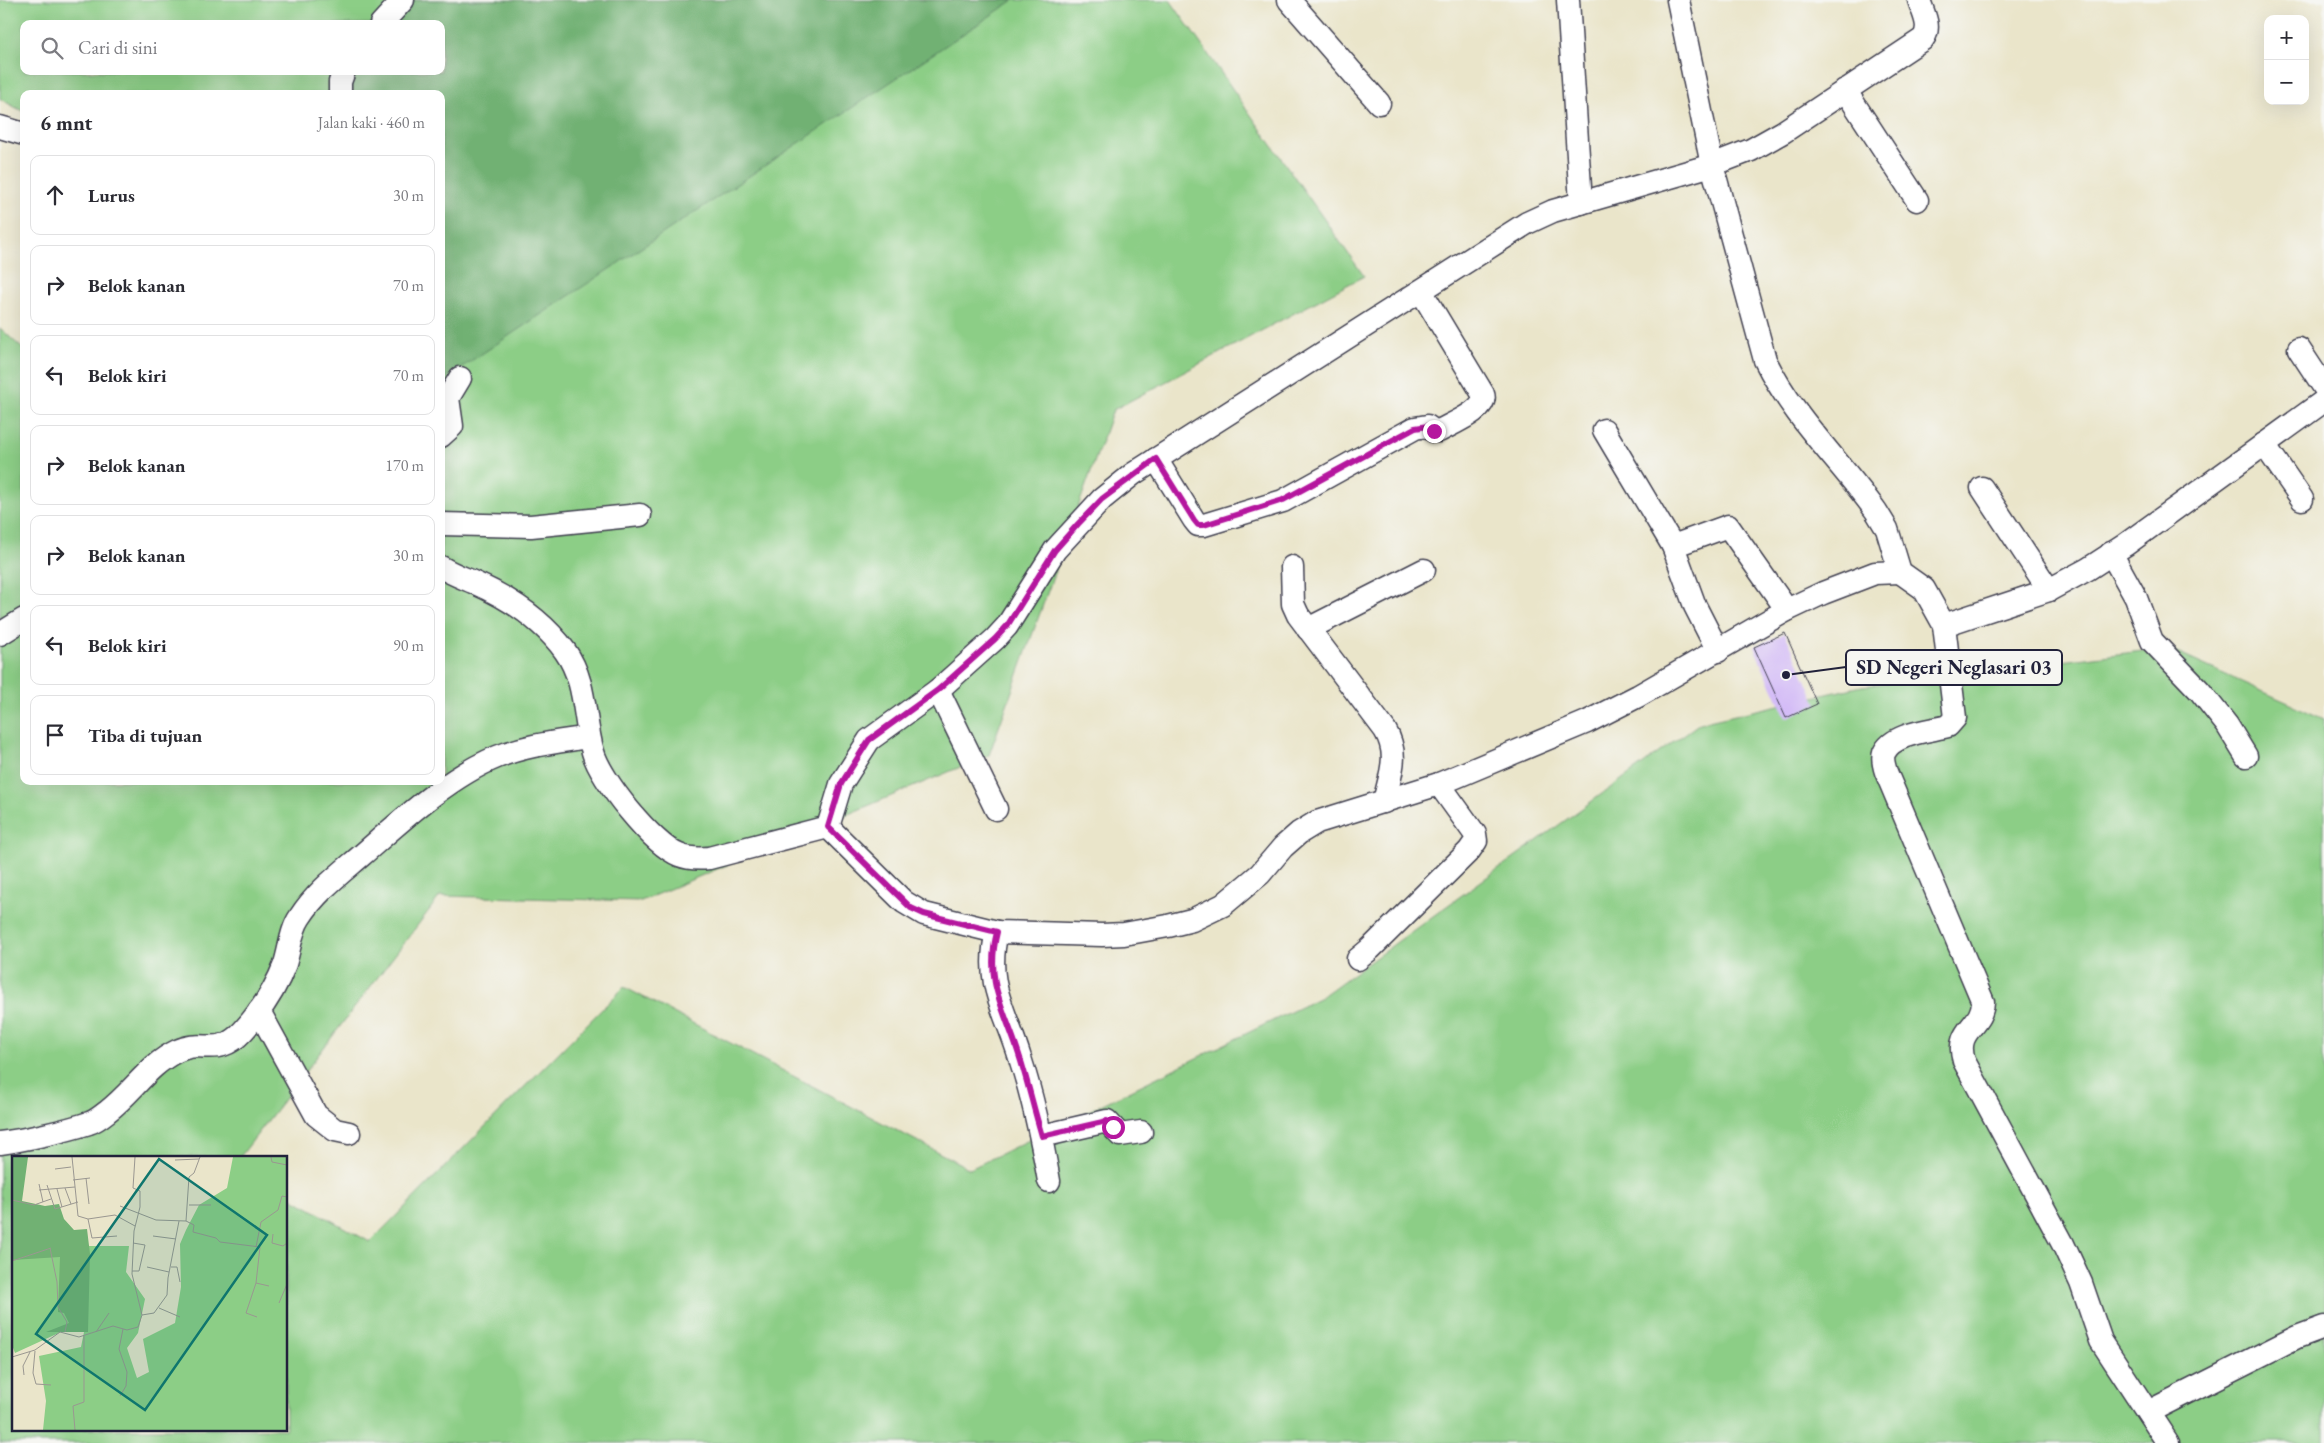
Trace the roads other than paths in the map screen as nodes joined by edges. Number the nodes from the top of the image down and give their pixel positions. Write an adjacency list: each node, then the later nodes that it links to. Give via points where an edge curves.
1 (403, 0): 6 (street)
2 (1289, 0): 10 (street)
3 (1568, 0): 15 (street)
4 (1678, 0): 13 (street)
5 (1919, 0): 9 (street, via 1928,27 1923,39)
6 (385, 20)
7 (343, 75): 8 (street)
8 (340, 90)
9 (1845, 90): 13 (street, via 1783,132 1751,150); 14 (street)
10 (1379, 103)
11 (0, 127): 12 (street)
12 (20, 133)
13 (1712, 165): 15 (street); 34 (street, via 1765,360 1795,411 1876,511 1887,529)
14 (1917, 200)
15 (1581, 203): 16 (street, via 1527,223)
16 (1421, 291): 24 (street); 24 (street, via 1483,394 1485,399 1477,410 1439,431 1422,425 1415,428 1283,500 1204,525 1198,525 1194,520)
17 (2299, 349): 19 (street)
18 (460, 378): 22 (street, via 448,398 452,426)
19 (2324, 387)
20 (2324, 401): 23 (street)
21 (1604, 430): 29 (street)
22 (445, 432)
23 (2264, 444): 26 (street); 30 (street)
24 (1156, 459): 42 (street, via 1102,499 1078,524 1055,550 1007,626)
25 (1982, 488): 35 (street)
26 (2302, 499)
27 (640, 515): 28 (street, via 531,526)
28 (445, 524)
29 (1673, 546): 36 (street, via 1728,526); 41 (street)
30 (2110, 553): 35 (street); 44 (street, via 2136,598 2152,641 2200,691)
31 (1292, 567): 39 (street, via 1294,604)
32 (445, 569): 43 (street, via 515,604 551,635 576,670 582,687)
33 (1424, 570): 39 (street)
34 (1900, 572): 36 (street, via 1875,573); 38 (street, via 1924,589)
35 (2049, 590): 38 (street)
36 (1786, 610): 41 (street)
37 (20, 622): 40 (street)
38 (1944, 624): 58 (street, via 1954,722 1891,744 1883,759 1886,772 1983,1002 1980,1013 1962,1040 1964,1061 2063,1244 2101,1341)
39 (1308, 630): 46 (street, via 1390,738 1394,756)
40 (0, 634)
41 (1718, 651): 45 (street, via 1608,712)
42 (938, 690): 47 (street); 48 (street, via 869,740 841,784)
43 (589, 737): 48 (street, via 596,763 613,791 667,848 679,855 700,859 717,857); 51 (street, via 520,749 496,757 465,773 386,835 307,906 296,924 284,966)
44 (2246, 756)
45 (1439, 784): 46 (street); 50 (street, via 1476,840 1469,851)
46 (1384, 802): 49 (street, via 1317,822 1299,833 1260,874 1223,905 1192,920 1124,934)
47 (996, 810)
48 (828, 827): 49 (street, via 911,908)
49 (997, 932): 54 (street, via 992,952 996,993 1020,1056)
50 (1358, 959)
51 (258, 1011): 53 (street, via 316,1115 335,1130); 55 (street, via 231,1042 221,1047 185,1048 154,1066 110,1110 91,1122)
52 (1141, 1132): 54 (street, via 1120,1135 1107,1121)
53 (349, 1133)
54 (1042, 1136): 56 (street)
55 (0, 1143)
56 (1049, 1181)
57 (2324, 1327): 58 (street, via 2297,1337)
58 (2148, 1412): 59 (street)
59 (2168, 1443)

